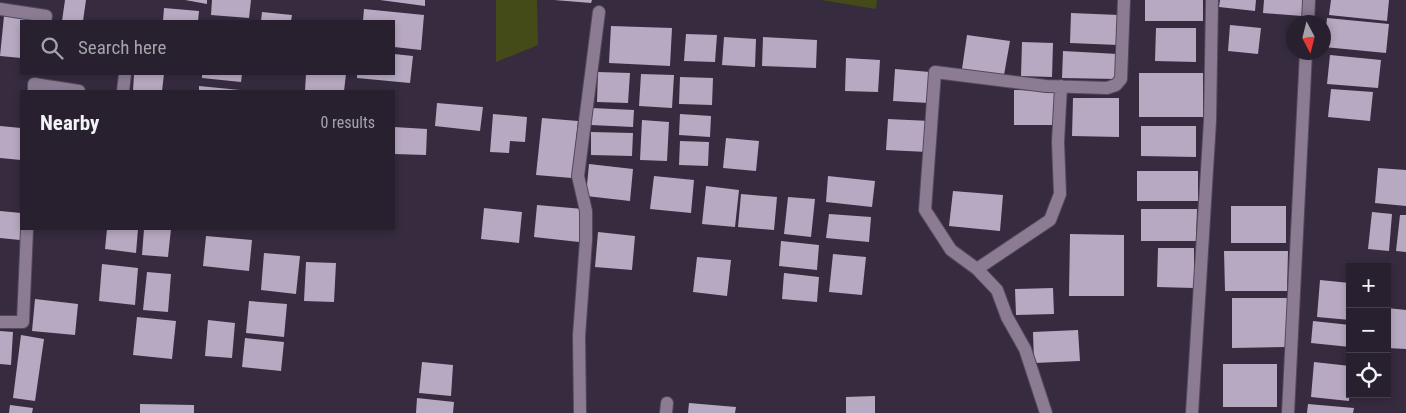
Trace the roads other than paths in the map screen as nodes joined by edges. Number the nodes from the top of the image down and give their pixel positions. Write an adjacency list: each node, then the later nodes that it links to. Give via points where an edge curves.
1 (1124, 0): 11 (street, via 1121,79 1107,88)
2 (1212, 0): 19 (street, via 1210,121)
3 (1309, 0): 6 (street)
4 (0, 9): 7 (street, via 46,16)
5 (599, 12): 17 (street, via 578,176 586,211 579,336)
6 (1308, 15)
7 (46, 20)
8 (1306, 60): 20 (street)
9 (125, 75): 13 (street)
10 (35, 83): 12 (street)
11 (1061, 86): 15 (street, via 1060,194 1050,220); 15 (street, via 935,72 925,210 951,250)
12 (74, 90)
13 (122, 90)
14 (27, 230): 16 (street, via 23,322)
15 (977, 268): 18 (street, via 997,290 1007,317 1025,349)
16 (0, 322)
17 (580, 413)
18 (1046, 413)
19 (1192, 413)
20 (1288, 413)

